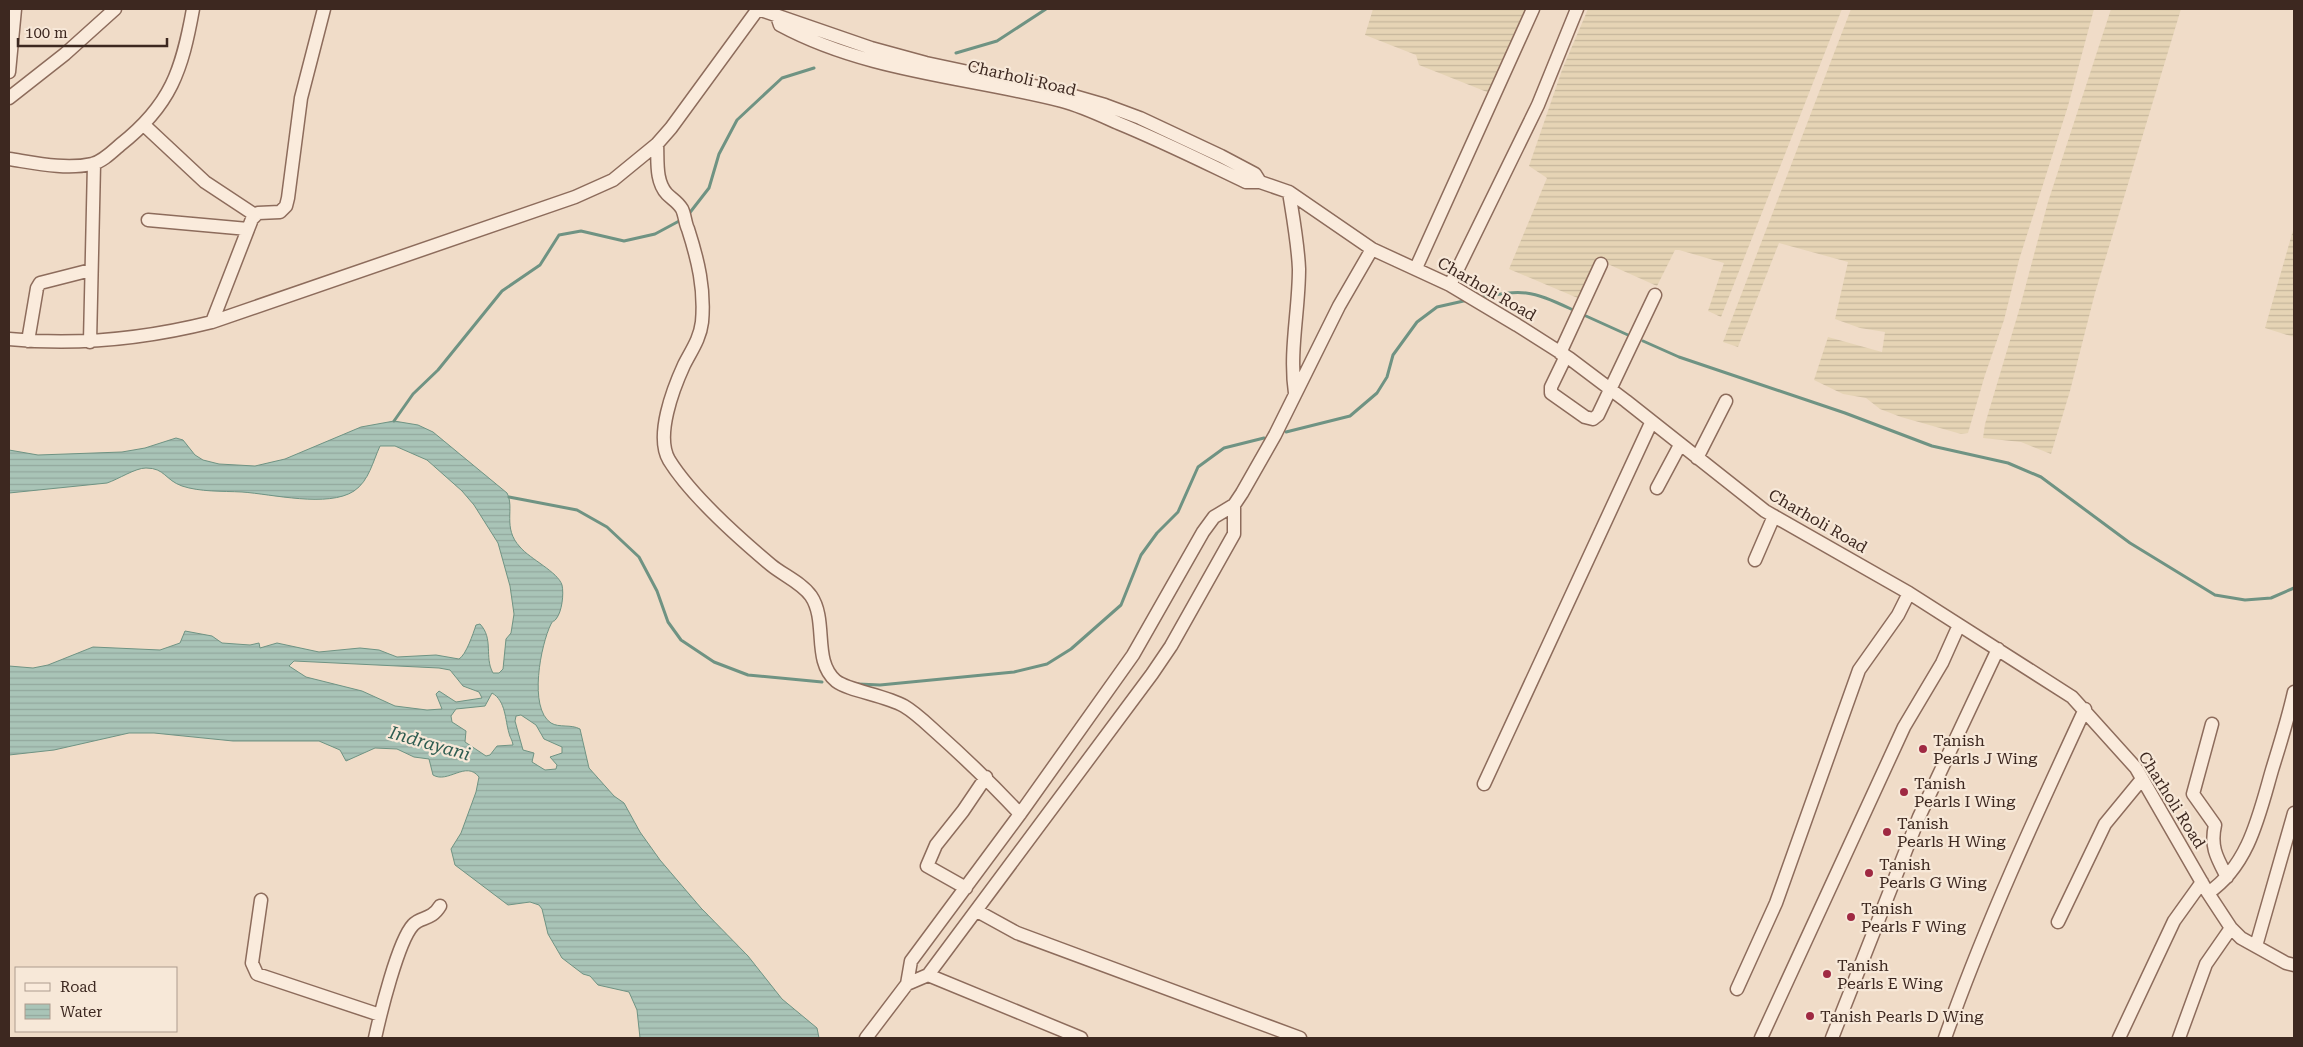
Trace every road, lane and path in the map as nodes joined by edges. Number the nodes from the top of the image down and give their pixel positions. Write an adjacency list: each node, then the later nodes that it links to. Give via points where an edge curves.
1 (15, 9): 8 (street)
2 (115, 9): 9 (street)
3 (193, 9): 10 (street, via 185,53 175,81)
4 (324, 9): 15 (street, via 301,98 286,206 280,212)
5 (758, 9): 11 (street); 14 (street, Charholi Road, via 777,16 780,25 835,49 921,73 996,82 1064,102 1246,182 1260,182)
6 (1533, 9): 20 (street)
7 (1577, 9): 22 (street, via 1538,105)
8 (9, 72)
9 (9, 98)
10 (144, 124): 13 (street); 15 (street, via 205,182)
11 (657, 144): 24 (street, via 613,180 575,196); 45 (street, via 660,181 666,193 682,208 699,262 701,280 700,332 679,377 666,418 663,439 668,458 736,533 813,599 824,666 830,675 838,682 905,707)
12 (9, 159): 13 (street, via 44,164)
13 (94, 164): 21 (street)
14 (1289, 192): 18 (street, Charholi Road); 30 (street, via 1299,269 1292,371)
15 (255, 215): 17 (street)
16 (148, 220): 17 (street)
17 (248, 229): 24 (street)
18 (1372, 249): 20 (street, Charholi Road); 30 (street, via 1339,306)
19 (1602, 264): 28 (street)
20 (1416, 268): 22 (street, Charholi Road)
21 (91, 270): 26 (street, via 40,283 36,288); 27 (street)
22 (1450, 285): 28 (street, Charholi Road)
23 (1655, 295): 29 (street)
24 (212, 322): 27 (street, via 160,334)
25 (9, 339): 26 (street)
26 (28, 341): 27 (street)
27 (90, 342)
28 (1563, 354): 29 (street, Charholi Road); 29 (street, via 1551,387 1551,393 1556,397 1593,419)
29 (1610, 389): 32 (street, Charholi Road)
30 (1296, 393): 36 (street)
31 (1726, 401): 34 (street)
32 (1652, 423): 33 (street, Charholi Road); 47 (street)
33 (1680, 445): 34 (street, Charholi Road); 35 (street)
34 (1697, 458): 37 (street, Charholi Road)
35 (1656, 488)
36 (1234, 505): 49 (street, via 1214,517 1203,532 1133,655); 55 (street, via 1234,534 1171,646)
37 (1774, 516): 38 (street); 39 (street, Charholi Road)
38 (1755, 560)
39 (1909, 593): 40 (street, Charholi Road); 63 (street, via 1898,615 1859,670 1776,903)
40 (1959, 625): 41 (street, Charholi Road); 69 (street, via 1942,663 1904,727)
41 (1998, 649): 43 (street, Charholi Road); 70 (street, via 1920,818)
42 (2294, 692): 50 (street, via 2257,823 2244,854)
43 (2085, 709): 46 (street, Charholi Road); 71 (street, via 2018,853)
44 (2212, 724): 50 (street, via 2193,794 2216,825 2212,838 2214,853)
45 (986, 777): 49 (street); 52 (street, via 936,845 927,866)
46 (2142, 779): 51 (street, Charholi Road); 56 (street, via 2105,824)
47 (1484, 784)
48 (2294, 813): 58 (street)
49 (1020, 814): 52 (street)
50 (2227, 877): 51 (street)
51 (2205, 887): 57 (street, Charholi Road); 72 (street, via 2174,921)
52 (966, 888): 62 (street, via 911,961)
53 (261, 900): 64 (street, via 252,963 257,974)
54 (440, 906): 64 (street, via 436,913 414,923 410,930)
55 (977, 911): 61 (street); 68 (street, via 1017,933)
56 (2058, 922)
57 (2231, 928): 58 (street, Charholi Road); 73 (street, via 2206,964)
58 (2256, 946): 59 (street, Charholi Road)
59 (2290, 964): 60 (street, Charholi Road)
60 (2294, 974)
61 (928, 975): 62 (street); 67 (street)
62 (907, 984): 65 (street)
63 (1737, 989)
64 (380, 1016): 66 (street)
65 (868, 1036)
66 (375, 1038)
67 (1082, 1038)
68 (1300, 1038)
69 (1761, 1038)
70 (1832, 1038)
71 (1944, 1038)
72 (2119, 1038)
73 (2178, 1038)

